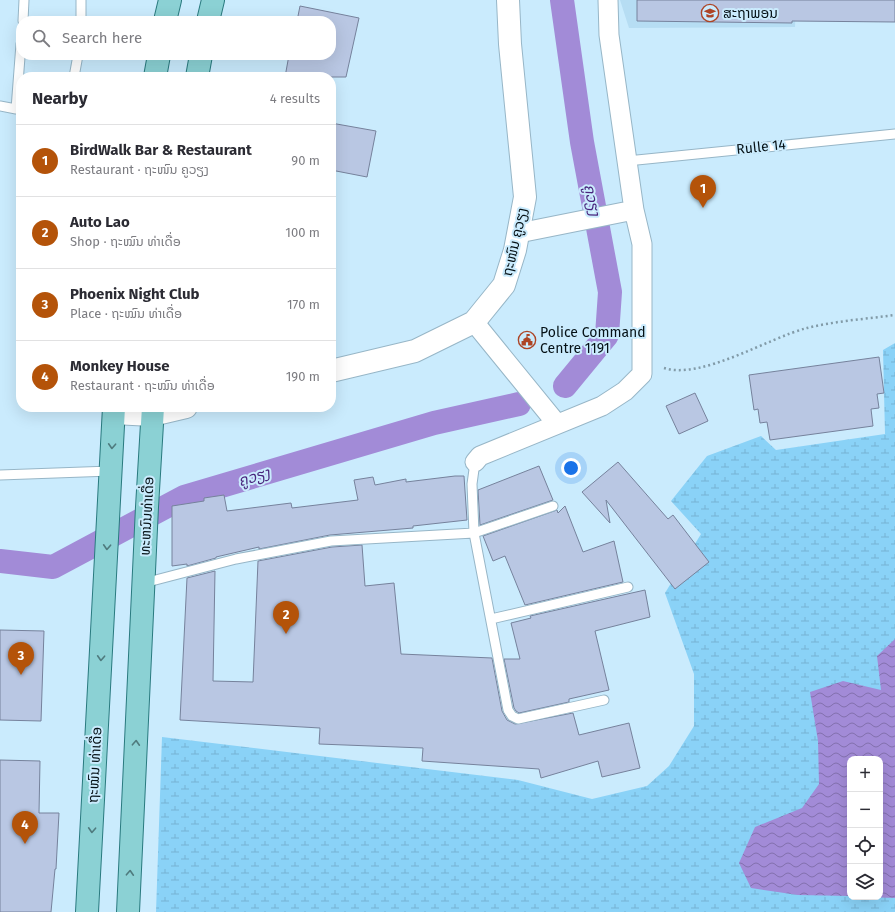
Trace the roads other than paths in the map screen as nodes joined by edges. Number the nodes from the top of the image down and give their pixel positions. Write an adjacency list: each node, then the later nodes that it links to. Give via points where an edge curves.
1 (24, 0): 7 (lane)
2 (81, 0): 8 (lane)
3 (170, 0): 9 (main road)
4 (212, 0): 10 (main road)
5 (508, 0): 24 (street, ຖະໜົນ ຄູວຽງ, via 525,197)
6 (608, 0): 22 (street, via 609,35)
7 (23, 16)
8 (82, 16)
9 (166, 16)
10 (209, 16)
11 (20, 60): 15 (lane)
12 (77, 60): 16 (lane)
13 (158, 60): 17 (main road)
14 (200, 60): 18 (main road)
15 (19, 72)
16 (75, 72)
17 (156, 72)
18 (198, 72)
19 (0, 106): 20 (lane)
20 (16, 109)
21 (895, 134): 22 (lane, Rulle 14)
22 (627, 161): 23 (street)
23 (625, 211): 24 (street); 29 (street, via 642,244 642,374 625,391 602,406)
24 (519, 233): 25 (street, ຖະໜົນ ຄູວຽງ, via 504,285)
25 (474, 322): 26 (street, ຖະໜົນ ຄູວຽງ, via 415,351); 29 (street)
26 (336, 370)
27 (114, 412): 31 (main road, one-way to 31)
28 (153, 412): 35 (main road, ທະຫນົນທ່າເດື່ອ)
29 (557, 424): 30 (street, via 480,456)
30 (475, 462): 34 (lane, via 472,484)
31 (111, 471): 32 (lane); 39 (main road, ຖະໝົນ ທ່າເດື່ອ, one-way to 39)
32 (0, 475)
33 (553, 506): 34 (lane)
34 (474, 534): 35 (lane, via 331,541 236,559); 37 (lane)
35 (143, 583): 40 (main road, ທະຫນົນທ່າເດື່ອ, one-way to 35)
36 (628, 587): 37 (lane)
37 (491, 619): 38 (lane, via 508,710 512,716 518,719)
38 (604, 700)
39 (88, 912)
40 (128, 912)

